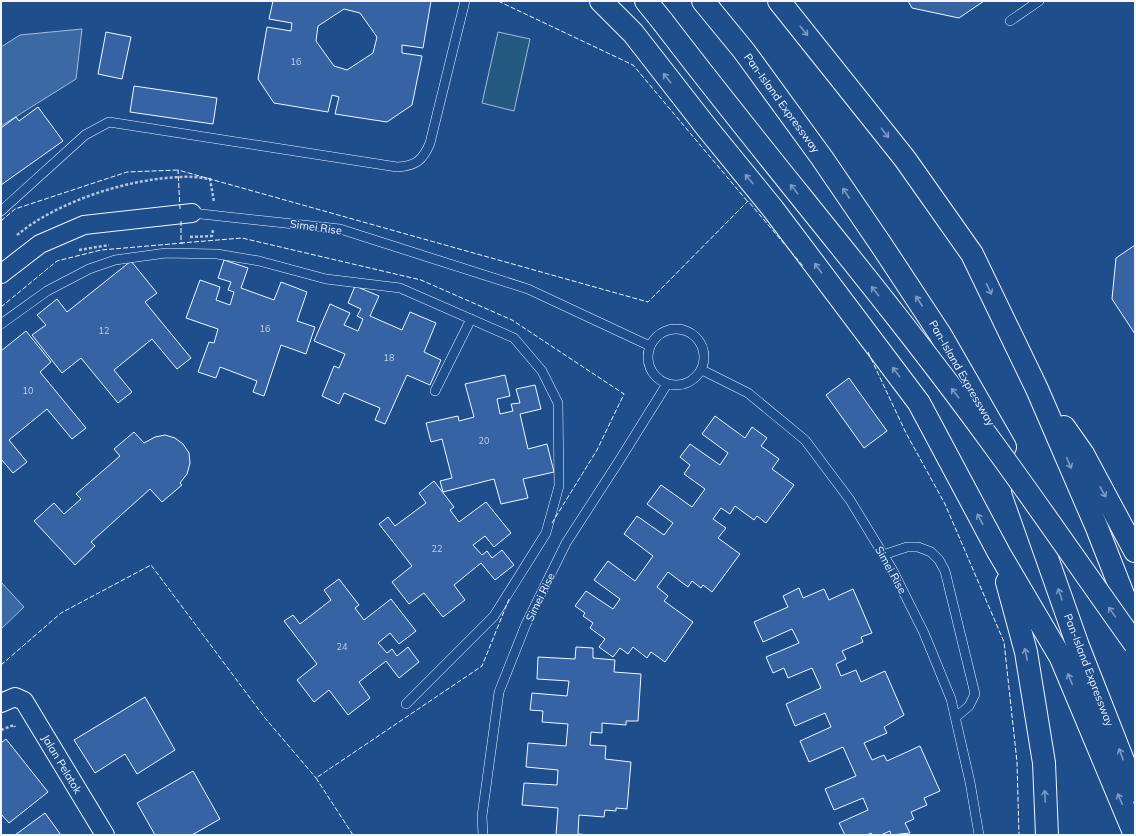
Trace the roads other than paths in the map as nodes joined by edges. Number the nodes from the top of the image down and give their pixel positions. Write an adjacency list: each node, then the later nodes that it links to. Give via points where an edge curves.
1 (465, 1): 8 (lane, via 430,143 424,156 416,163 397,167 109,122 85,135)
2 (600, 1): 19 (highway, one-way to 2, via 919,403 774,209 706,128 633,33)
3 (646, 1): 22 (highway, one-way to 3, bridge, via 985,432)
4 (703, 1): 26 (highway, Pan-Island Expressway, one-way to 4, via 1078,646 1010,456 940,334 882,246 744,51)
5 (779, 1): 16 (highway, one-way to 16, via 905,159 972,254)
6 (1039, 1): 7 (lane)
7 (1010, 21)
8 (1, 210)
9 (192, 213): 10 (street, Simei Rise, via 84,225 40,244); 13 (lane, Simei Rise, via 340,229 528,289)
10 (1, 274)
11 (471, 319): 12 (lane, via 400,288 326,279 259,261 218,254 166,253 115,260 89,269 47,290); 17 (lane); 24 (lane, via 514,338 542,371 558,403 559,486 546,533 494,616)
12 (1, 324)
13 (650, 346): 14 (lane, via 656,336 666,330 677,328 688,331 703,347 705,359); 15 (lane, via 650,368 657,378)
14 (702, 370): 15 (lane, via 687,384); 20 (lane, Simei Rise, via 748,393 805,440 850,500)
15 (667, 384): 28 (lane, Simei Rise, via 566,543 526,624 499,692 482,816)
16 (1037, 389): 18 (highway, one-way to 18, via 1046,397 1082,454); 21 (highway, one-way to 21, via 1097,528)
17 (435, 391)
18 (1135, 551)
19 (998, 553): 30 (highway, one-way to 19, via 1044,762 1026,652); 31 (highway, one-way to 19, via 1061,658)
20 (883, 555): 25 (lane, Simei Rise, via 924,633); 25 (lane, via 918,546 931,552 945,572 975,694 969,706)
21 (1135, 625)
22 (1135, 644)
23 (8, 700): 27 (street, Jalan Pelatok, via 24,701)
24 (406, 704)
25 (956, 717): 29 (lane, Simei Rise)
26 (1135, 791)
27 (105, 835)
28 (483, 835)
29 (979, 835)
30 (1047, 835)
31 (1135, 835)

